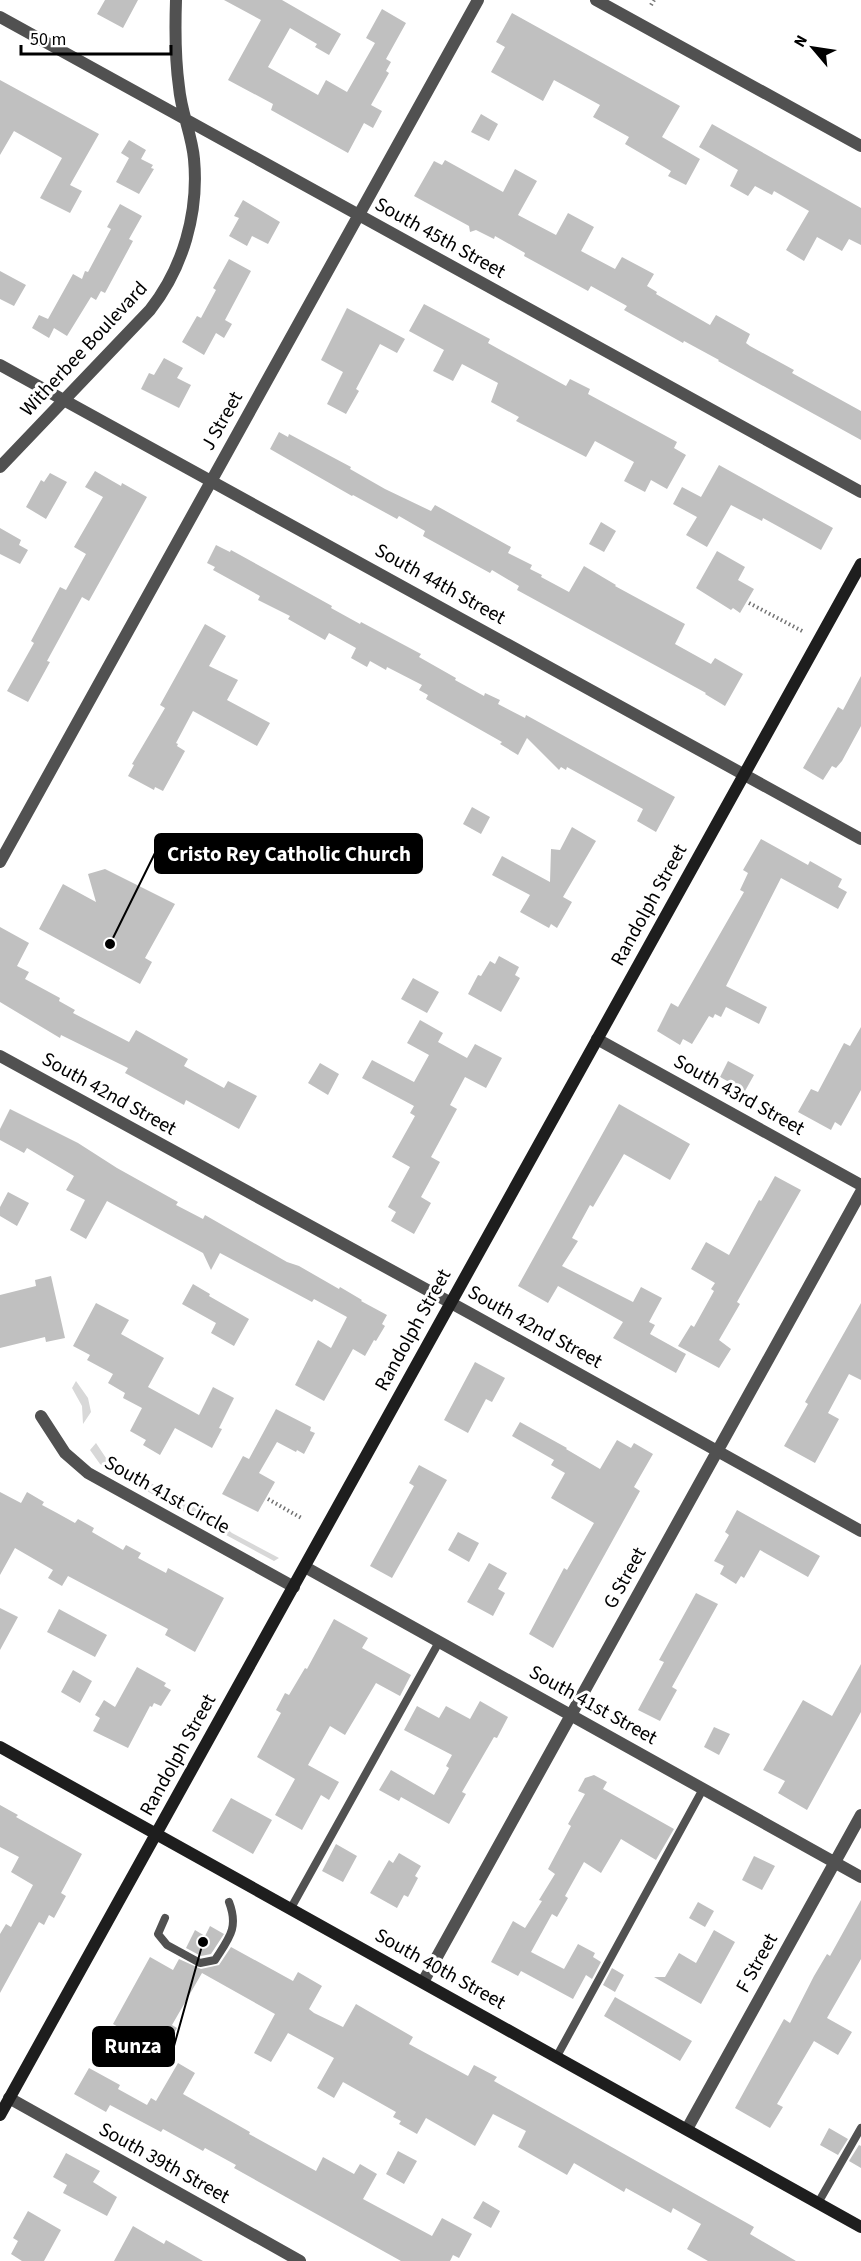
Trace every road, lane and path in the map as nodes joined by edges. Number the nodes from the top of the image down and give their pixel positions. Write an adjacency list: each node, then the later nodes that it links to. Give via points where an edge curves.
1 (176, 0): 7 (street, Witherbee Boulevard, via 178,87)
2 (478, 0): 9 (street, J Street)
3 (596, 0): 8 (street)
4 (654, 0): 5 (path)
5 (651, 5)
6 (0, 17): 7 (street, South 45th Street)
7 (185, 119): 9 (street, South 45th Street); 11 (street, Witherbee Boulevard, via 194,160 192,209 177,266 150,310)
8 (861, 146)
9 (359, 216): 13 (street, J Street); 14 (street, South 45th Street)
10 (0, 365): 11 (street, South 44th Street)
11 (64, 400): 12 (street, Witherbee Boulevard); 13 (street, South 44th Street)
12 (0, 467)
13 (212, 480): 18 (street, South 44th Street); 20 (street, J Street)
14 (861, 492)
15 (861, 564): 18 (main road, Randolph Street)
16 (749, 603): 17 (path)
17 (804, 632)
18 (745, 774): 19 (street, South 44th Street); 21 (main road, Randolph Street)
19 (861, 838)
20 (0, 862)
21 (597, 1039): 23 (street, South 43rd Street); 25 (main road, Randolph Street)
22 (0, 1056): 25 (street, South 42nd Street)
23 (861, 1185)
24 (861, 1192): 27 (street, G Street)
25 (451, 1303): 27 (street, South 42nd Street); 31 (main road, Randolph Street)
26 (40, 1416): 32 (street, South 41st Circle, via 64,1453 88,1473)
27 (718, 1451): 30 (street, South 42nd Street); 34 (street, G Street)
28 (268, 1500): 29 (path)
29 (303, 1519)
30 (861, 1531)
31 (305, 1567): 32 (main road, Randolph Street); 33 (street, South 41st Street)
32 (294, 1587): 38 (main road, Randolph Street)
33 (439, 1642): 34 (street, South 41st Street); 42 (lane)
34 (571, 1715): 36 (street, South 41st Street); 44 (street, G Street)
35 (0, 1747): 38 (main road, South 40th Street)
36 (703, 1789): 39 (street, South 41st Street); 45 (lane)
37 (861, 1815): 39 (street, F Street)
38 (157, 1834): 42 (main road, South 40th Street); 46 (main road, Randolph Street)
39 (834, 1863): 40 (street, South 41st Street); 49 (street, F Street)
40 (861, 1877)
41 (229, 1902): 43 (lane, via 235,1916 233,1929 214,1960 206,1962 200,1963 162,1941 158,1934)
42 (291, 1908): 44 (main road, South 40th Street)
43 (165, 1918)
44 (423, 1982): 45 (main road, South 40th Street)
45 (557, 2056): 49 (main road, South 40th Street)
46 (9, 2098): 47 (main road, Randolph Street); 52 (street, South 39th Street)
47 (0, 2115)
48 (861, 2128): 50 (lane)
49 (687, 2129): 50 (main road, South 40th Street)
50 (818, 2203): 51 (main road, South 40th Street)
51 (861, 2227)
52 (300, 2261)

